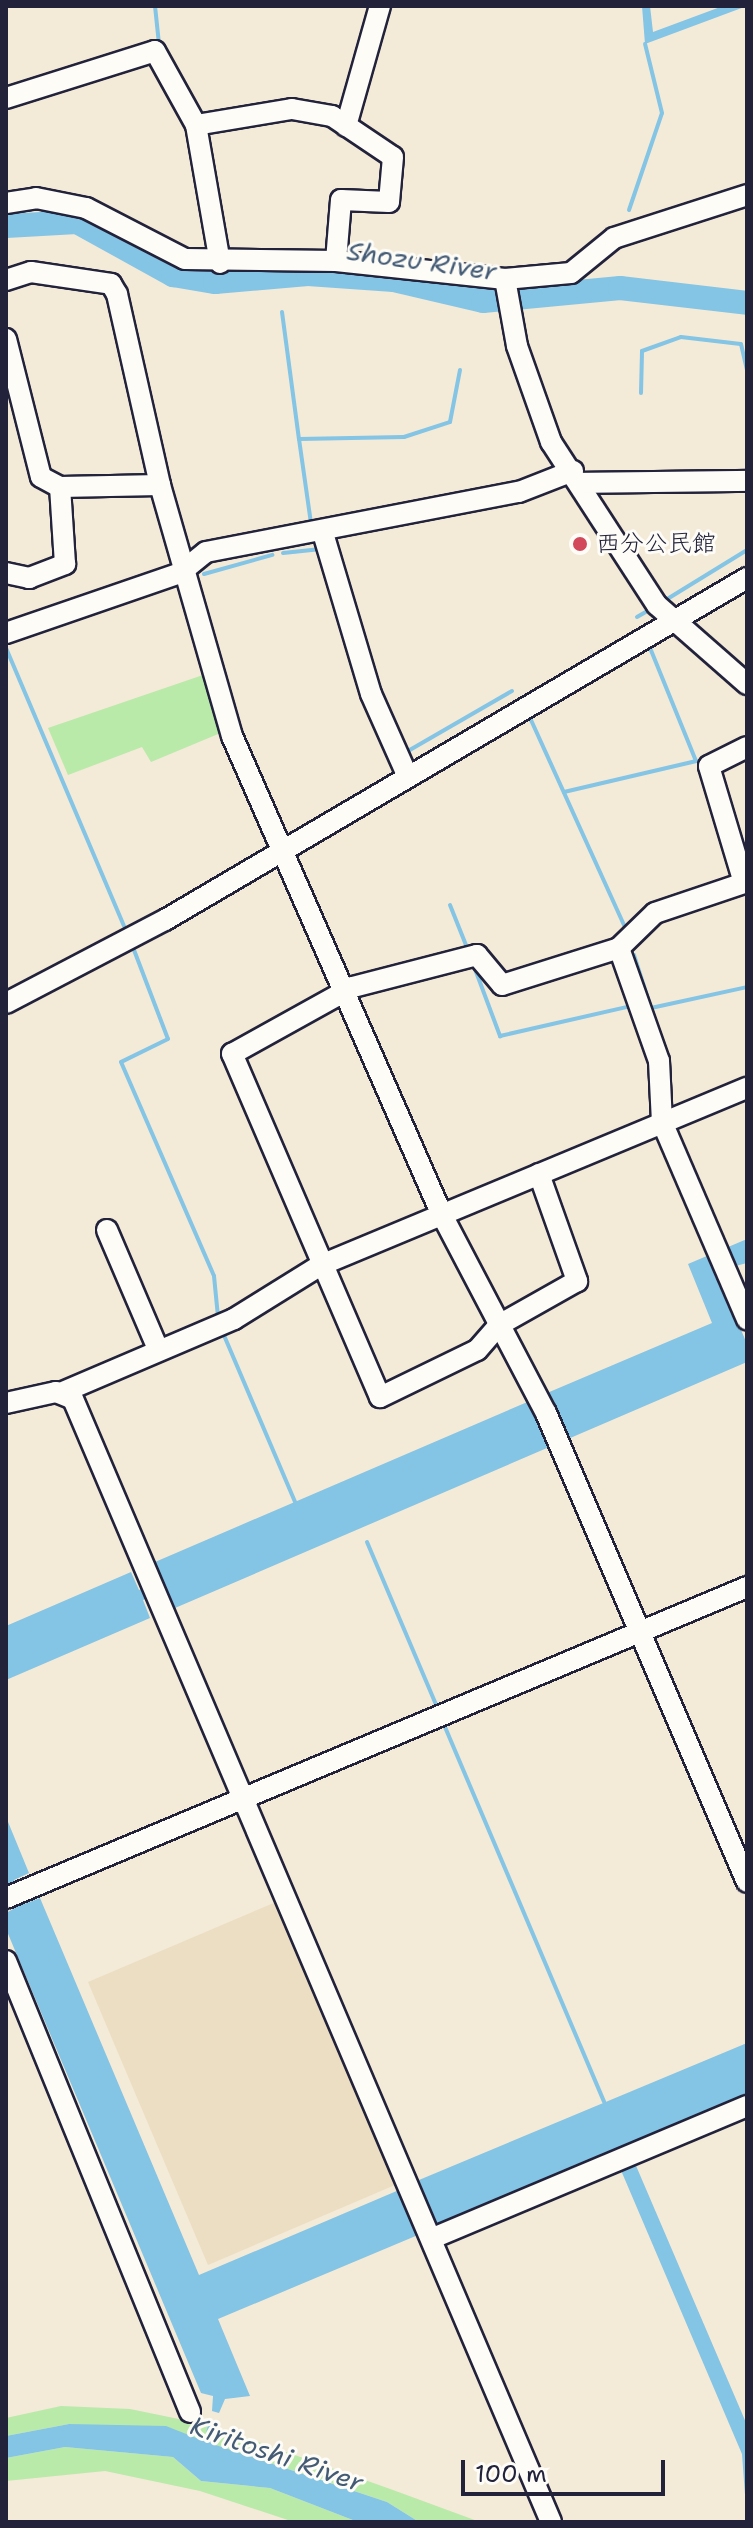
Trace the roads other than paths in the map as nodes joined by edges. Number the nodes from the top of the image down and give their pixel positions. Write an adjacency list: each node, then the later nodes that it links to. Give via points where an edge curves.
1 (380, 6): 4 (street)
2 (6, 98): 3 (street, via 149,50 180,86)
3 (196, 125): 4 (street, via 292,109); 8 (street)
4 (346, 126): 7 (street, via 393,157 389,202 341,200)
5 (747, 195): 10 (street, via 614,238 571,273)
6 (6, 203): 8 (street, via 68,202 163,251)
7 (336, 261): 8 (street); 10 (street)
8 (220, 263)
9 (6, 280): 15 (street, via 31,272 111,284)
10 (505, 283): 13 (street, via 534,401)
11 (6, 339): 12 (street)
12 (9, 369): 16 (street, via 32,463)
13 (577, 477): 14 (street); 17 (street); 21 (street)
14 (747, 481)
15 (160, 485): 16 (street); 18 (street)
16 (60, 487): 19 (street, via 65,564 29,578)
17 (323, 533): 18 (street, via 206,552); 25 (street, via 371,694)
18 (188, 565): 22 (street); 26 (street, via 209,669)
19 (6, 573)
20 (747, 578): 21 (street)
21 (672, 618): 23 (street); 25 (street)
22 (6, 633)
23 (747, 684)
24 (747, 747): 27 (street, via 709,766)
25 (407, 775): 26 (street)
26 (281, 851): 29 (street); 30 (street)
27 (746, 883): 28 (street, via 655,913)
28 (619, 948): 29 (street, via 502,985 477,955); 32 (street, via 659,1061)
29 (342, 992): 34 (street); 36 (street, via 232,1054)
30 (6, 1003)
31 (747, 1088): 32 (street)
32 (662, 1122): 33 (street); 37 (street)
33 (539, 1174): 34 (street); 38 (street, via 577,1281)
34 (442, 1215): 36 (street); 38 (street)
35 (107, 1230): 39 (street)
36 (319, 1266): 38 (street, via 380,1397 477,1350); 39 (street, via 234,1319)
37 (747, 1319)
38 (499, 1325): 43 (street, via 549,1420)
39 (158, 1349): 40 (street)
40 (63, 1392): 41 (street); 44 (street, via 73,1399)
41 (8, 1407)
42 (747, 1587): 43 (street)
43 (641, 1632): 44 (street); 45 (street)
44 (244, 1802): 47 (street); 50 (street)
45 (739, 1843): 46 (street)
46 (747, 1882)
47 (12, 1896)
48 (6, 1961): 51 (street)
49 (747, 2106): 50 (street)
50 (433, 2238): 52 (street)
51 (190, 2412)
52 (551, 2522)

